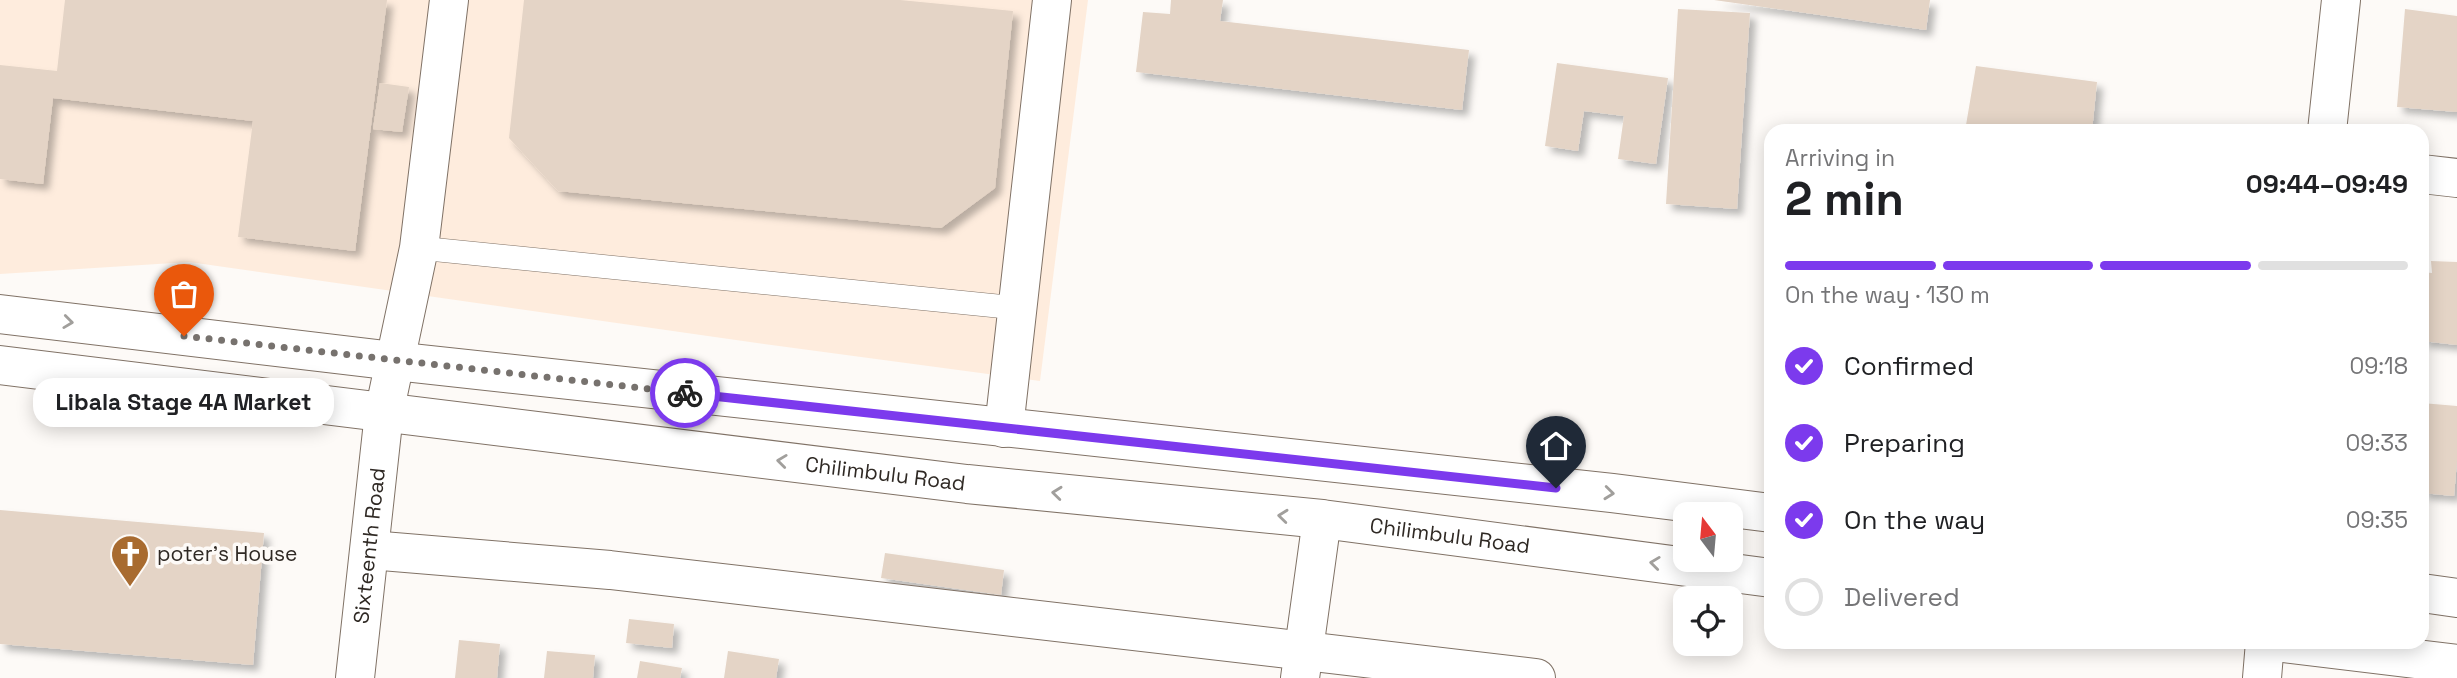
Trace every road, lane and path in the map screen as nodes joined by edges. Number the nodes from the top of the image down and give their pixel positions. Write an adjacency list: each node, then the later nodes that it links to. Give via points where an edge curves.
1 (449, 0): 7 (main road, Sixteenth Road)
2 (1052, 0): 8 (main road)
3 (2341, 0): 4 (main road)
4 (2327, 124)
5 (2429, 175): 6 (main road)
6 (2457, 178)
7 (419, 248): 8 (lane); 10 (main road, Sixteenth Road)
8 (1017, 308): 13 (main road)
9 (0, 314): 10 (main road, one-way to 10)
10 (394, 361): 12 (main road, Sixteenth Road); 13 (main road)
11 (0, 365): 12 (main road, Chilimbulu Road)
12 (384, 413): 15 (main road, Chilimbulu Road, one-way to 12, via 967,484); 16 (main road, Sixteenth Road)
13 (1004, 428): 14 (main road, one-way to 14)
14 (1764, 512)
15 (1322, 519): 17 (main road, Chilimbulu Road, one-way to 15); 22 (main road)
16 (370, 550): 22 (main road, via 610,570); 24 (main road, Sixteenth Road)
17 (1764, 578)
18 (2429, 594): 19 (main road)
19 (2457, 598)
20 (2264, 649): 26 (main road)
21 (2333, 649): 23 (main road)
22 (1302, 664): 25 (main road)
23 (2457, 664)
24 (355, 678)
25 (1536, 678)
26 (2262, 678)

